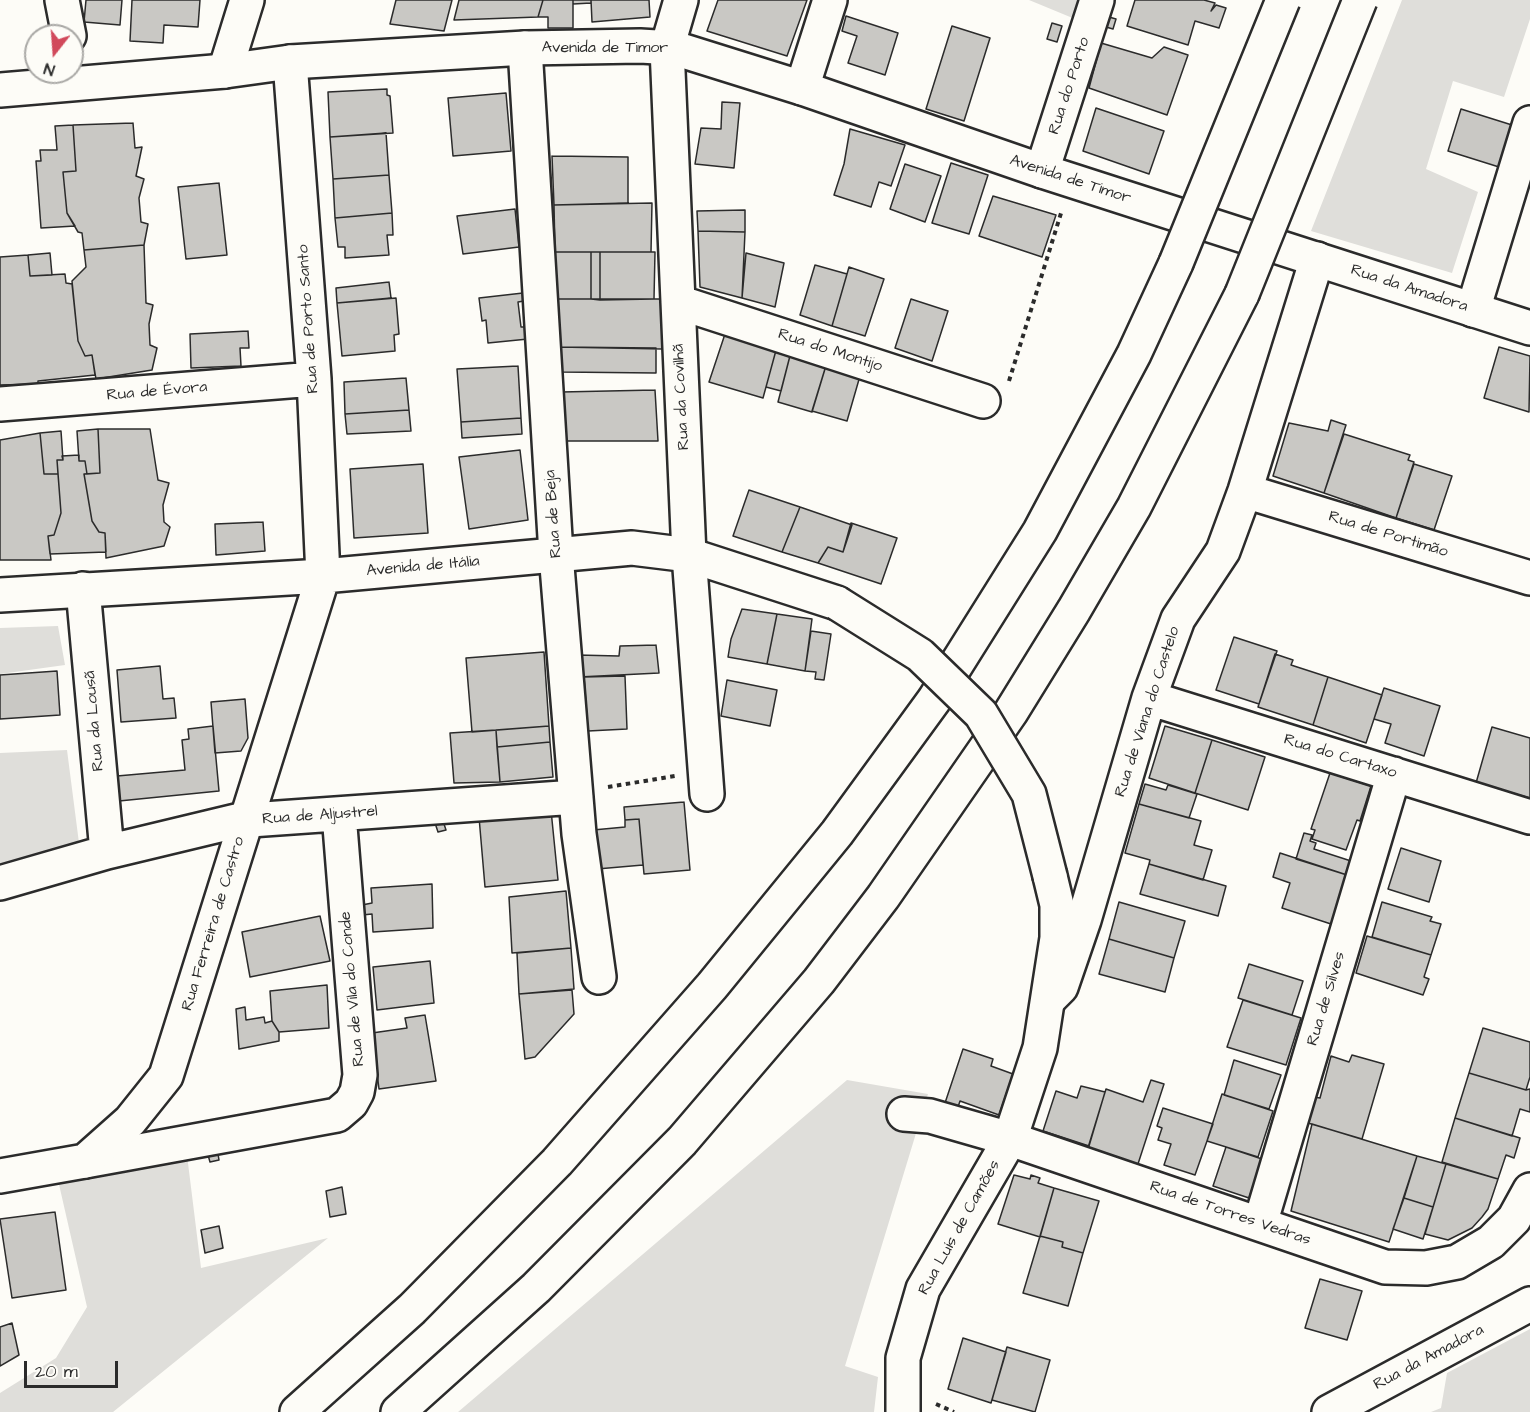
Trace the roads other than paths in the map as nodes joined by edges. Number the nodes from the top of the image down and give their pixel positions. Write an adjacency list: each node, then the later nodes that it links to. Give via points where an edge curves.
1 (62, 0): 8 (main road)
2 (247, 0): 12 (main road)
3 (681, 0): 10 (main road, Rua da Covilhã)
4 (830, 0): 14 (main road)
5 (1097, 0): 17 (main road, Rua do Porto)
6 (1283, 0): 51 (main road, bridge, via 1176,263 1089,443 1035,540 934,700 837,833 712,986 557,1162 412,1309)
7 (1359, 0): 52 (main road, bridge, via 1242,294 1173,433 1074,610 1011,712 884,897 812,990 682,1141 536,1288)
8 (67, 24)
9 (525, 48): 10 (main road, Avenida de Timor); 11 (main road, Avenida de Timor); 26 (main road, Rua de Beja)
10 (667, 48): 14 (main road, Avenida de Timor); 19 (main road, Rua da Covilhã)
11 (290, 62): 12 (main road, Avenida de Timor); 22 (main road, Rua de Porto Santo)
12 (225, 71): 13 (main road, Avenida de Timor)
13 (79, 85): 15 (main road, Avenida de Timor)
14 (802, 88): 17 (main road, Avenida de Timor)
15 (0, 90)
16 (1530, 123): 20 (main road)
17 (1057, 176): 18 (main road, Avenida de Timor)
18 (1303, 255): 20 (main road, Rua da Amadora); 25 (main road, Rua de Viana do Castelo)
19 (678, 302): 23 (main road, Rua do Montijo); 27 (main road, Rua da Covilhã)
20 (1473, 310): 21 (main road, Rua da Amadora)
21 (1530, 328)
22 (314, 379): 24 (main road, Rua de Évora); 28 (main road, Rua de Porto Santo)
23 (983, 401)
24 (0, 404)
25 (1245, 491): 29 (main road, Rua de Portimão); 32 (main road, Rua de Viana do Castelo, via 1223,551 1178,619)
26 (556, 554): 27 (main road, Avenida de Itália, via 632,548); 28 (main road, Avenida de Itália); 35 (main road, Rua de Beja)
27 (689, 555): 34 (main road, Rua da Covilhã); 40 (main road, Avenida de Itália, bridge, via 837,603 920,655 981,714 1029,794)
28 (323, 576): 30 (main road, Avenida de Itália); 38 (main road, Rua Ferreira de Castro)
29 (1530, 578)
30 (83, 589): 31 (main road, Avenida de Itália); 39 (main road, Rua da Lousã)
31 (0, 595)
32 (1149, 698): 33 (main road, Rua do Cartaxo); 43 (main road, Rua de Viana do Castelo, via 1084,920 1061,987)
33 (1394, 774): 37 (main road, Rua do Cartaxo); 49 (main road, Rua de Silves)
34 (706, 784)
35 (576, 797): 36 (main road, Rua de Aljustrel); 42 (main road, Rua de Beja)
36 (339, 814): 38 (main road, Rua de Aljustrel); 46 (main road, Rua de Vila do Conde, via 360,1075 351,1103 337,1115)
37 (1530, 817)
38 (247, 820): 39 (main road, Rua de Aljustrel); 46 (main road, Rua Ferreira de Castro, via 166,1076 130,1121)
39 (107, 852): 41 (main road, Rua de Aljustrel)
40 (1050, 876): 43 (main road, Rua Luís de Camões, via 1057,904 1057,938)
41 (0, 883)
42 (599, 977)
43 (1049, 999): 45 (main road, Rua Luís de Camões, via 1040,1048)
44 (904, 1114): 45 (main road, Rua de Torres Vedras, via 930,1116)
45 (1010, 1139): 49 (main road, Rua de Torres Vedras); 53 (main road, Rua Luís de Camões, via 923,1289 903,1358)
46 (86, 1161): 47 (main road)
47 (0, 1176)
48 (1530, 1190): 49 (main road, Rua de Torres Vedras, via 1514,1219 1491,1242 1457,1262 1426,1268 1385,1267)
49 (1260, 1224)
50 (1530, 1304): 54 (main road, Rua da Amadora)
51 (297, 1412)
52 (398, 1412)
53 (903, 1412)
54 (1329, 1412)

